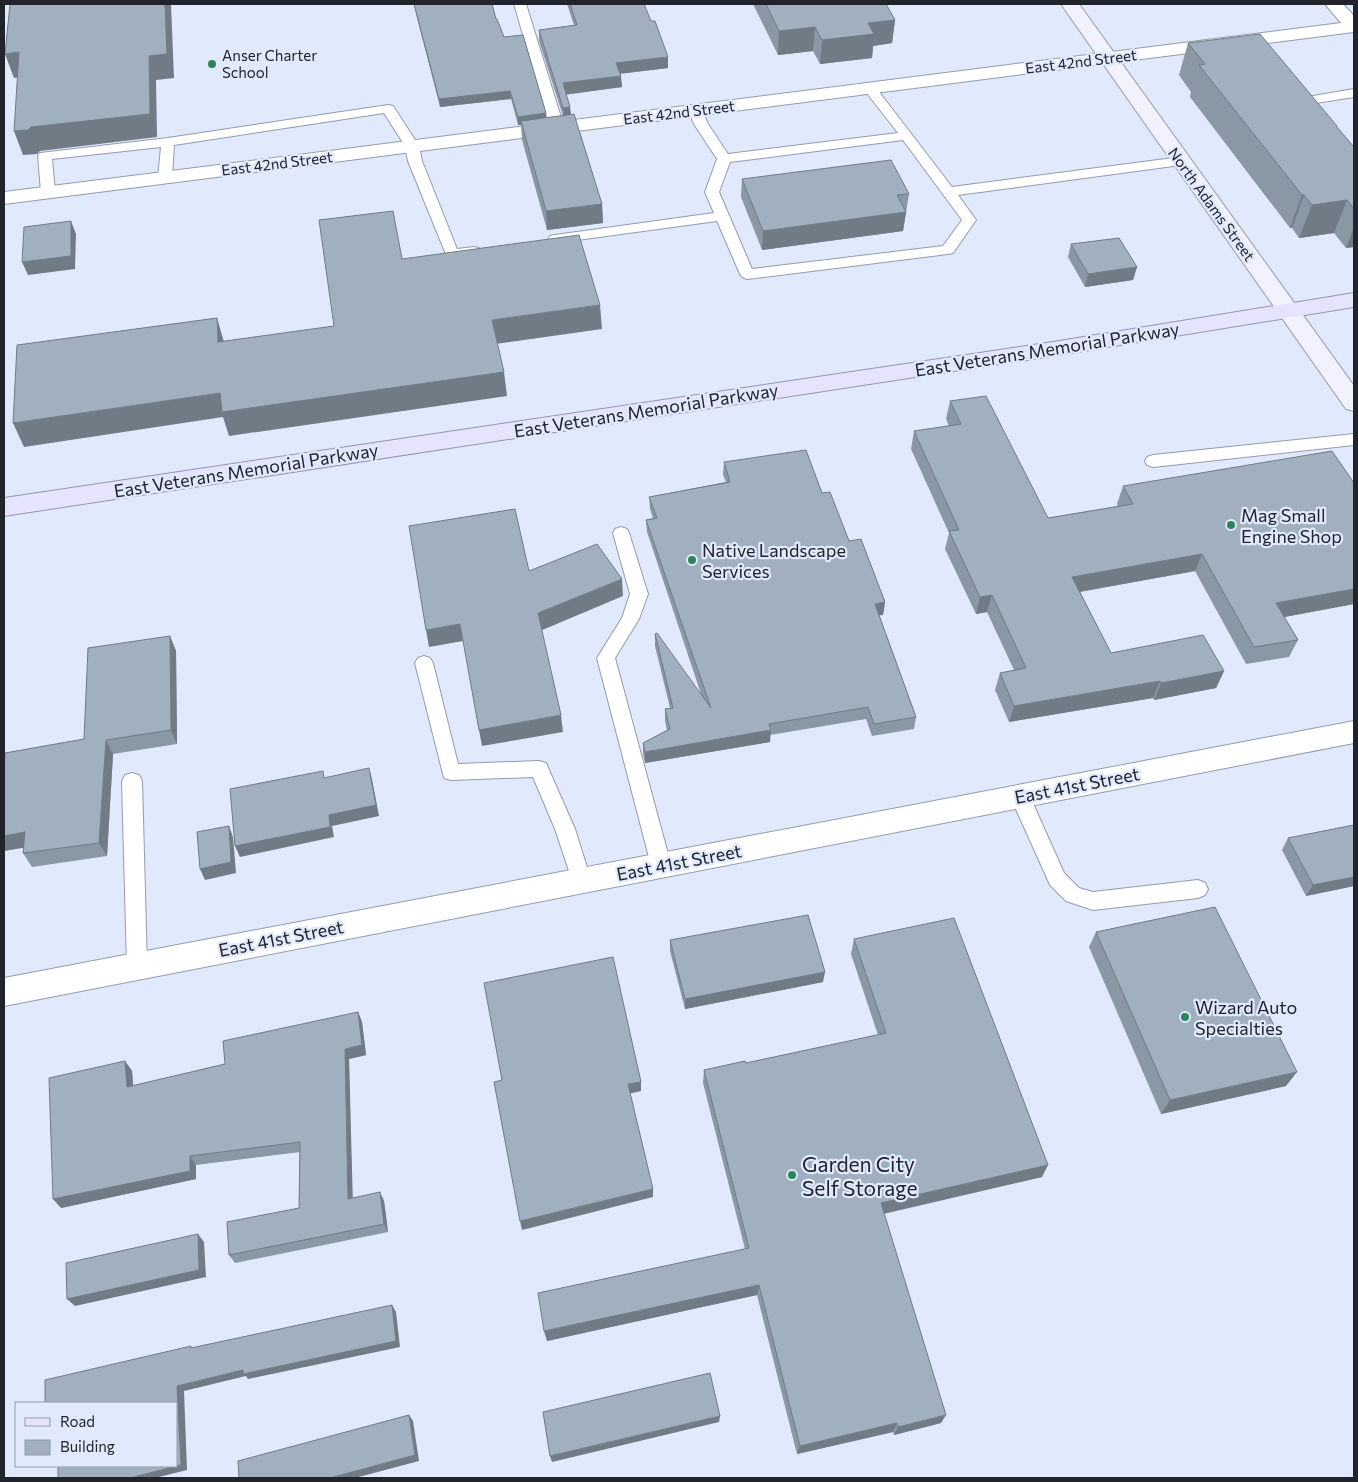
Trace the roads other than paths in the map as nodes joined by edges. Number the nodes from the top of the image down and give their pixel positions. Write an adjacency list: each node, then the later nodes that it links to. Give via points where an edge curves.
1 (520, 4): 9 (lane)
2 (1070, 4): 5 (street, North Adams Street)
3 (1334, 4): 4 (street)
4 (1354, 27): 5 (street, East 42nd Street)
5 (1108, 57): 6 (street, East 42nd Street); 15 (street, North Adams Street)
6 (868, 87): 8 (street, East 42nd Street); 11 (lane)
7 (1354, 93): 10 (lane, via 1318,98 1308,104 1308,111)
8 (695, 110): 9 (street, East 42nd Street); 14 (lane)
9 (557, 128): 13 (street, East 42nd Street)
10 (1326, 130)
11 (907, 136): 14 (lane); 18 (lane)
12 (168, 142): 13 (lane, via 388,109); 16 (lane); 17 (lane, via 45,156)
13 (412, 146): 16 (street, East 42nd Street); 22 (lane, via 414,162 452,254)
14 (724, 159): 20 (lane, via 712,192)
15 (1181, 161): 18 (lane); 24 (street, North Adams Street)
16 (165, 178): 17 (street, East 42nd Street)
17 (48, 192): 19 (street, East 42nd Street)
18 (948, 192): 20 (lane, via 969,220 948,250 748,274)
19 (4, 198)
20 (722, 216): 21 (lane)
21 (539, 242)
22 (490, 248)
23 (1354, 300): 24 (main road, East Veterans Memorial Parkway)
24 (1288, 311): 25 (street, North Adams Street); 28 (main road, East Veterans Memorial Parkway)
25 (1354, 403)
26 (1354, 439): 27 (lane)
27 (1152, 461)
28 (4, 507)
29 (620, 533): 34 (lane, via 639,594 630,619 606,658)
30 (424, 663): 35 (lane, via 451,772 539,770 565,829)
31 (1354, 732): 33 (street, East 41st Street)
32 (132, 781): 37 (lane)
33 (1020, 796): 34 (street, East 41st Street); 36 (lane, via 1057,879 1073,895 1093,901)
34 (660, 866): 35 (street, East 41st Street)
35 (581, 880): 37 (street, East 41st Street)
36 (1198, 889)
37 (137, 966): 38 (street, East 41st Street)
38 (4, 992)

